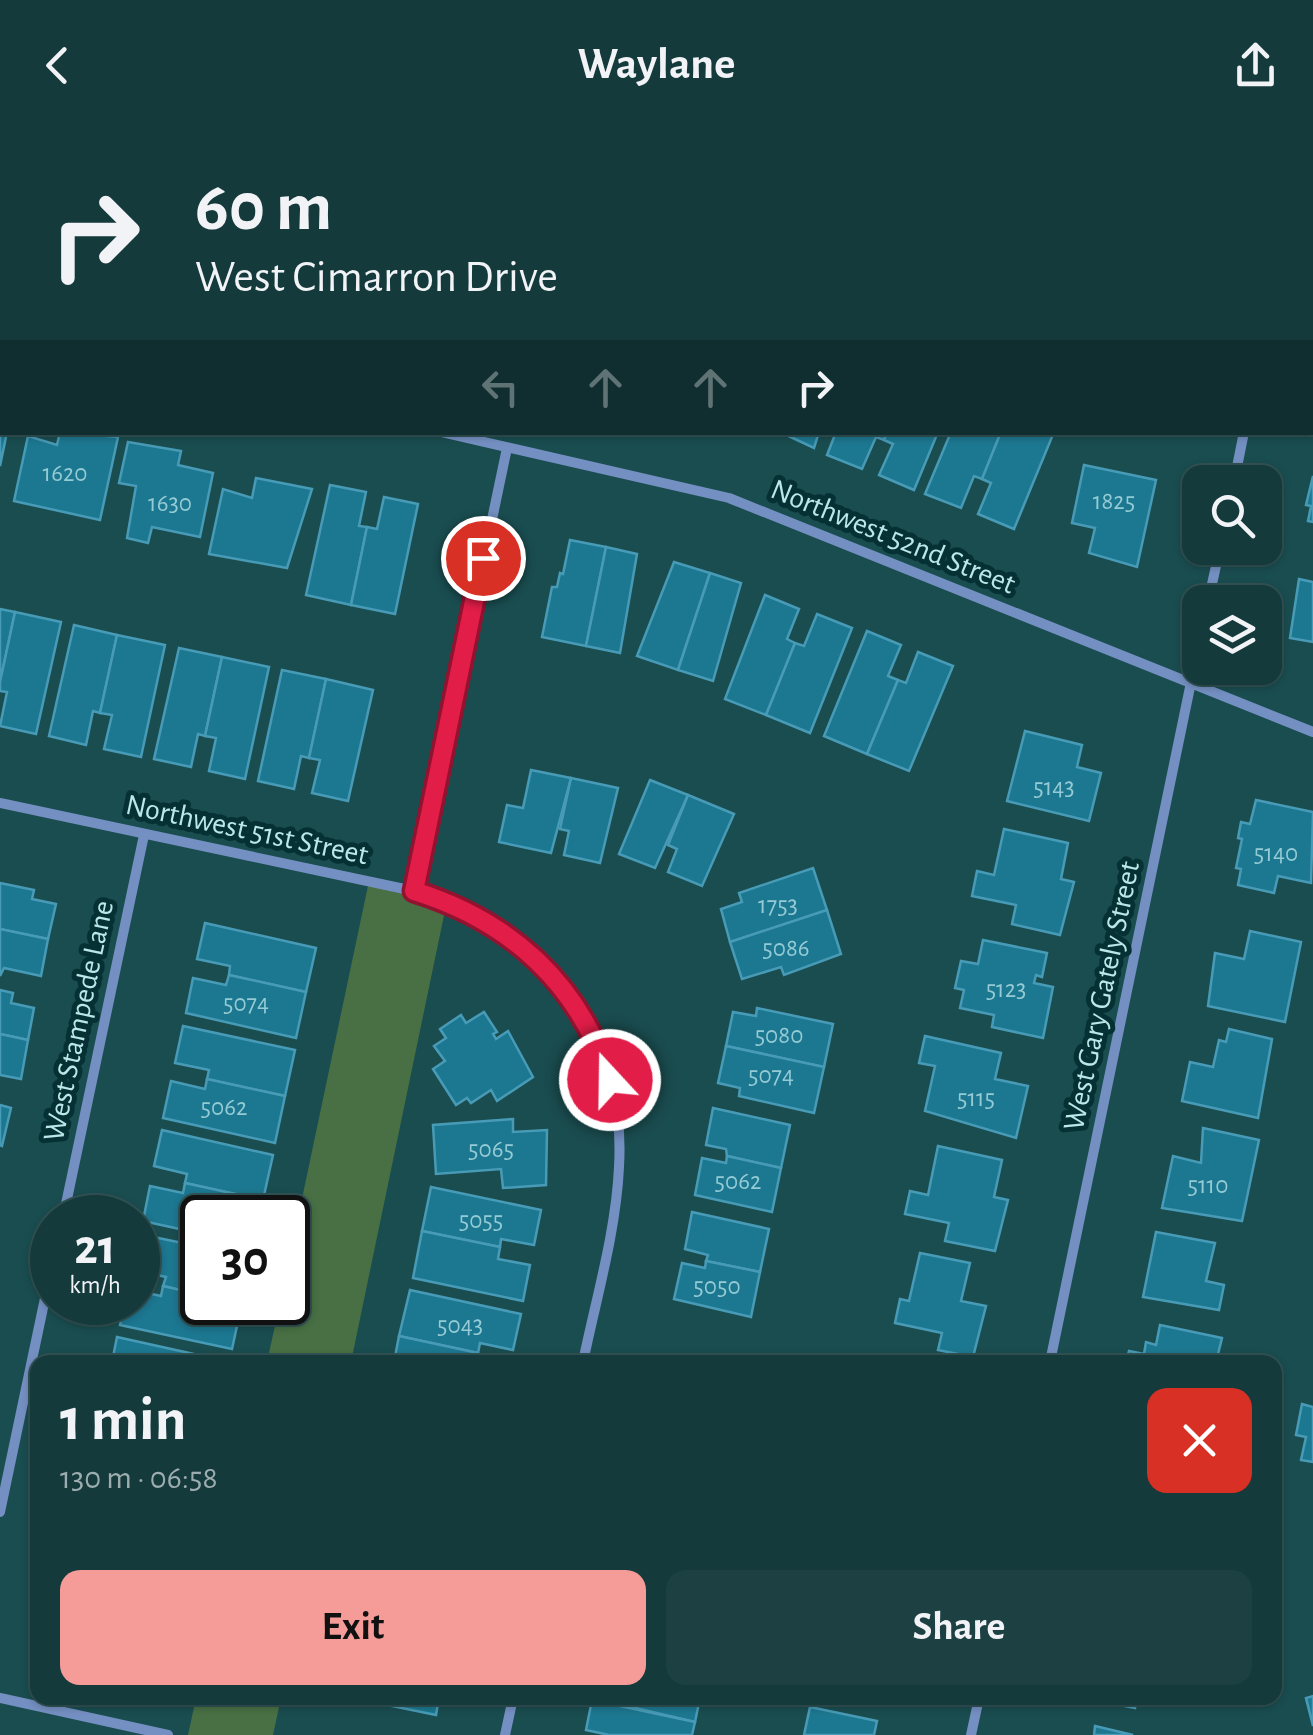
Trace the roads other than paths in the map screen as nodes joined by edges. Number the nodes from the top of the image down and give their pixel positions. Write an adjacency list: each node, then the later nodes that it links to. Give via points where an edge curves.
1 (454, 435): 3 (street, Northwest 52nd Street)
2 (1243, 435): 4 (street)
3 (507, 448): 5 (street, Northwest 52nd Street, via 730,498); 11 (street)
4 (1237, 465)
5 (1182, 680)
6 (1192, 685): 16 (street, West Gary Gately Street)
7 (1195, 685): 8 (street, Northwest 52nd Street)
8 (1313, 732)
9 (0, 803): 10 (street, Northwest 51st Street)
10 (144, 835): 11 (street, Northwest 51st Street); 12 (street, West Stampede Lane)
11 (414, 891): 15 (street, Northwest 51st Street, via 476,916 530,951 562,986 600,1048 620,1167)
12 (67, 1195)
13 (39, 1325): 14 (street)
14 (33, 1355)
15 (584, 1355)
16 (1051, 1355)
17 (30, 1369): 18 (street)
18 (0, 1512)
19 (0, 1698): 20 (street)
20 (30, 1705)
21 (32, 1705): 24 (street)
22 (512, 1705): 25 (street)
23 (977, 1705): 26 (street)
24 (168, 1735)
25 (506, 1735)
26 (971, 1735)

